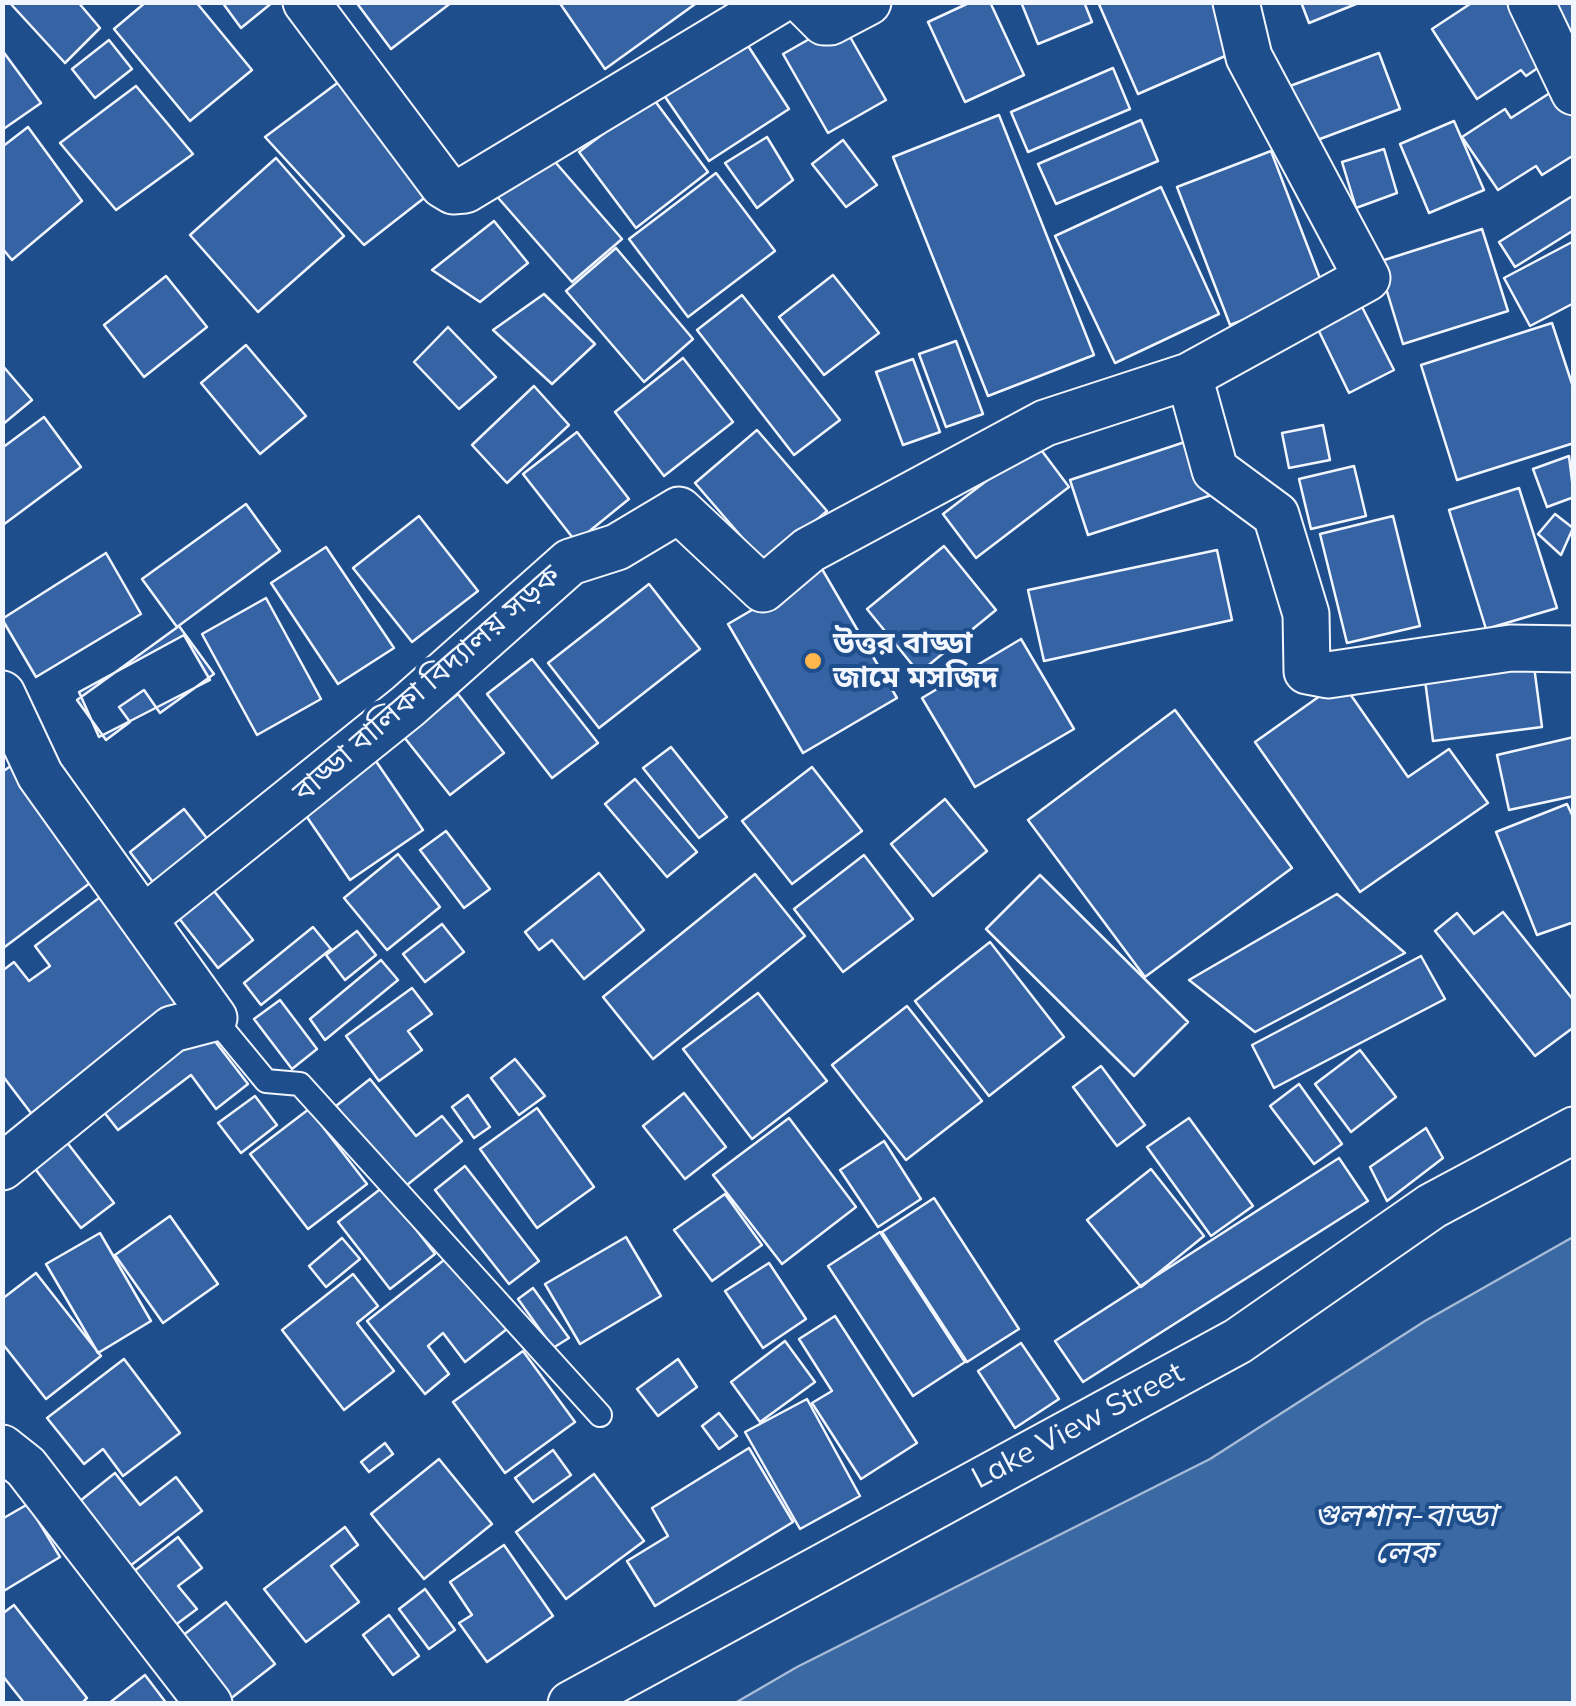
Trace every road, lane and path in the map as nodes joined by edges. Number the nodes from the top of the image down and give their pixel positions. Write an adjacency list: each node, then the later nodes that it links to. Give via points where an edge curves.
1 (306, 2): 2 (street, via 454,190 465,190)
2 (777, 2)
3 (804, 2): 4 (street, via 830,22)
4 (868, 2)
5 (1236, 2): 8 (street, via 1249,57 1367,278)
6 (1531, 2): 7 (street)
7 (1574, 92)
8 (1189, 376): 9 (street, via 1215,470 1276,515 1306,614 1307,671 1328,674 1511,648); 11 (street, বাড্ডা বালিকা বিদ্যালয় সড়ক, via 1045,423 809,550 763,589 679,510 617,547 570,562 408,706)
9 (1574, 650)
10 (2, 694): 11 (street, via 40,775)
11 (143, 919): 12 (street)
12 (214, 1018): 14 (street, via 172,1030); 15 (lane, via 266,1081 300,1084)
13 (1574, 1130): 18 (street, Lake View Street, via 1432,1206 1238,1341)
14 (2, 1167)
15 (600, 1415)
16 (2, 1448): 17 (street, via 26,1467)
17 (209, 1704)
18 (572, 1704)

